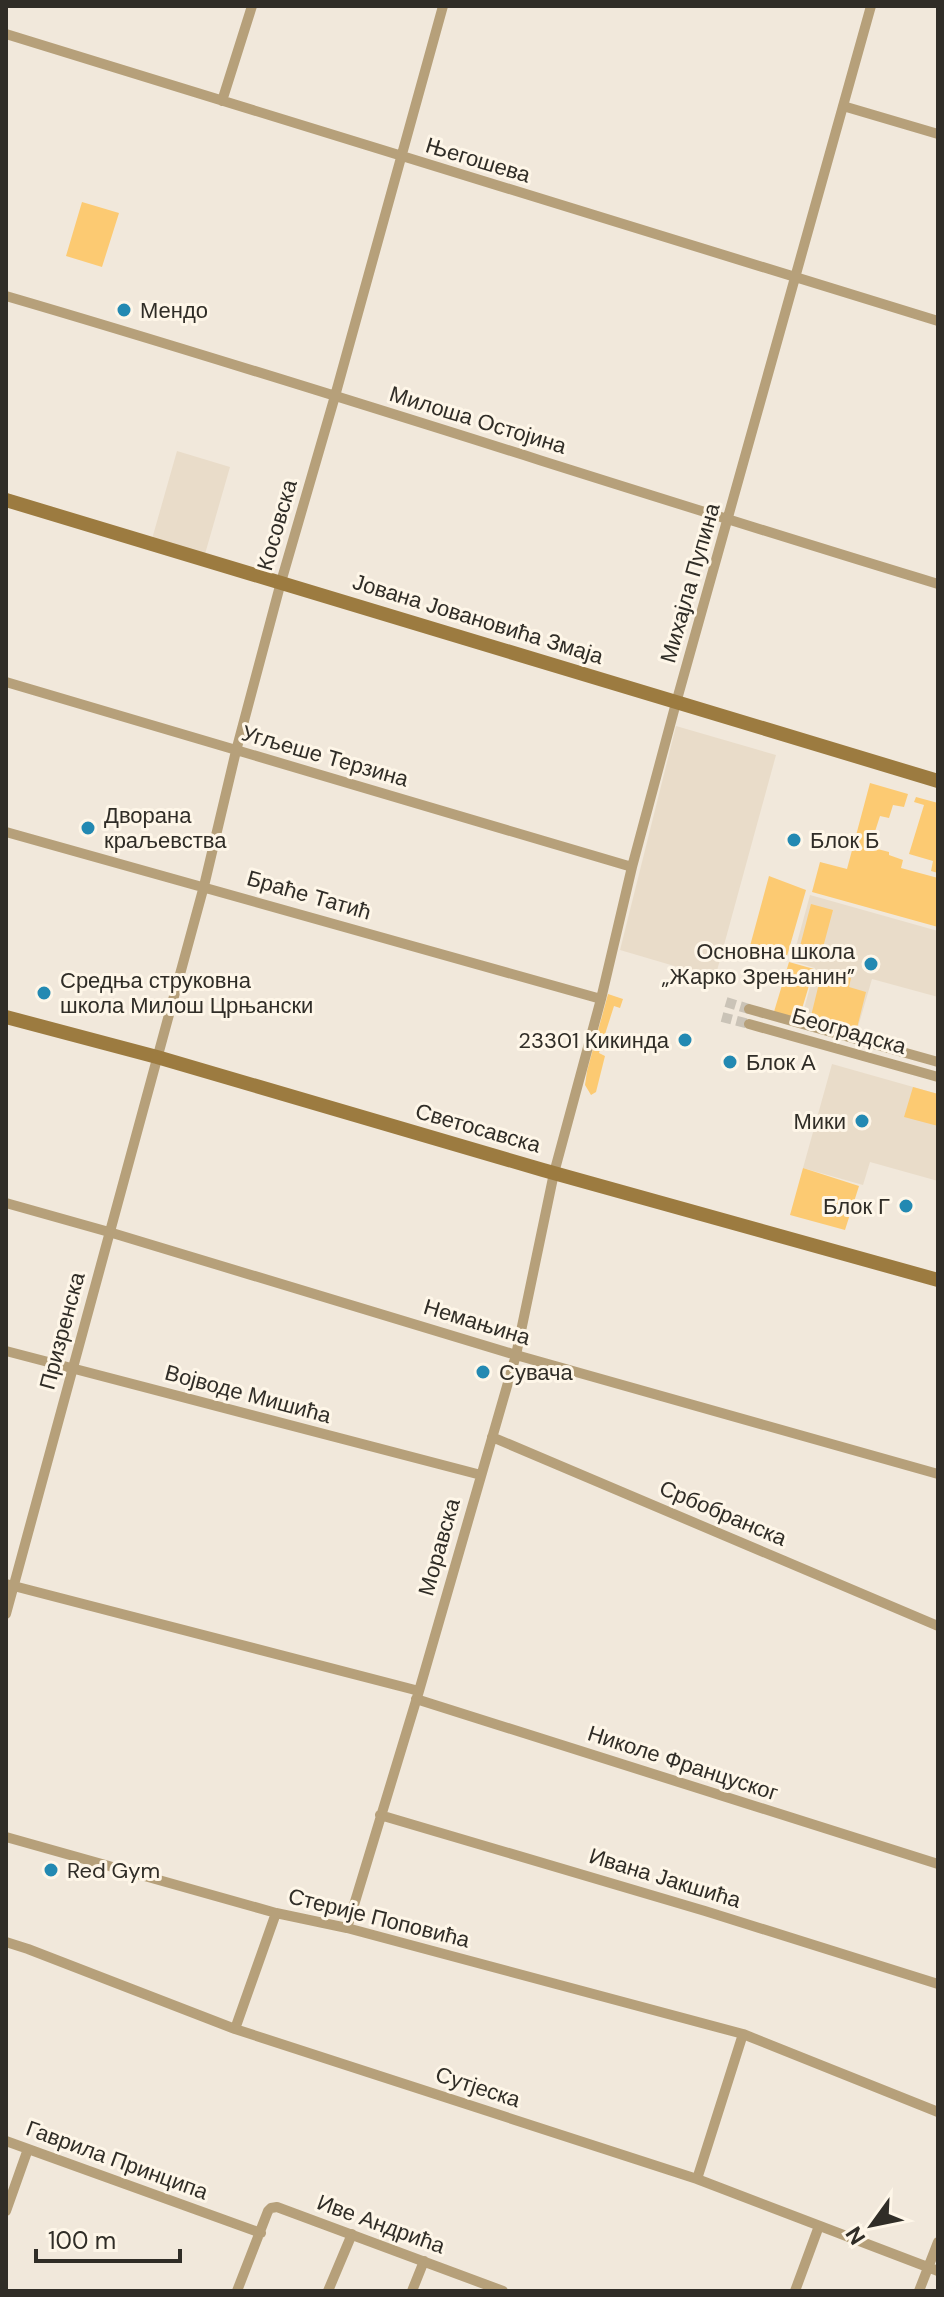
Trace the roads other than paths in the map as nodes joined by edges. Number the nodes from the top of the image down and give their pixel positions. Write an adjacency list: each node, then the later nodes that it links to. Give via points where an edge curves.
1 (252, 6): 5 (street)
2 (443, 6): 8 (street, Косовска)
3 (871, 6): 6 (street, Михајла Пупина)
4 (6, 34): 5 (street, Његошева)
5 (222, 101): 8 (street, Његошева)
6 (843, 106): 7 (street); 9 (street, Михајла Пупина)
7 (938, 134)
8 (401, 157): 9 (street, Његошева); 12 (street, Косовска)
9 (796, 277): 11 (street, Његошева); 14 (street, Михајла Пупина)
10 (6, 296): 12 (street, Милоша Остојина)
11 (938, 321)
12 (335, 396): 14 (street, Милоша Остојина); 15 (street, Косовска)
13 (6, 500): 15 (main road, Јована Јовановића Змаја)
14 (729, 520): 16 (street, Милоша Остојина); 18 (street, Михајла Пупина)
15 (281, 582): 18 (main road, Јована Јовановића Змаја); 19 (street, Косовска)
16 (938, 584)
17 (6, 682): 19 (street, Угљеше Терзина)
18 (676, 703): 20 (main road, Јована Јовановића Змаја); 22 (street, Михајла Пупина)
19 (236, 751): 22 (street, Угљеше Терзина); 23 (street, Косовска)
20 (938, 781)
21 (6, 832): 23 (street, Браће Татић)
22 (632, 867): 24 (street, Михајла Пупина)
23 (204, 886): 24 (street, Браће Татић); 28 (street, Косовска)
24 (601, 999): 31 (street, Михајла Пупина)
25 (749, 1009): 29 (street, Београдска)
26 (6, 1017): 28 (main road, Светосавска)
27 (749, 1024): 30 (street, Београдска)
28 (157, 1057): 31 (main road, Светосавска); 33 (street, Призренска)
29 (938, 1062)
30 (938, 1077)
31 (554, 1173): 34 (main road, Светосавска); 36 (street, Моравска)
32 (6, 1203): 33 (street, Немањина)
33 (109, 1232): 36 (street, Немањина); 37 (street, Призренска)
34 (938, 1280)
35 (6, 1351): 37 (street, Војводе Мишића)
36 (516, 1355): 38 (street, Моравска); 39 (street, Немањина)
37 (73, 1369): 40 (street, Војводе Мишића); 41 (street, Призренска)
38 (492, 1437): 40 (street, Моравска); 43 (street, Србобранска)
39 (938, 1474)
40 (481, 1475): 44 (street, Моравска)
41 (10, 1585): 42 (street, Призренска); 44 (street, Николе Француског)
42 (6, 1614)
43 (938, 1626)
44 (417, 1695): 45 (street, Моравска); 47 (street, Николе Француског)
45 (380, 1815): 49 (street, Моравска); 51 (street, Ивана Јакшића)
46 (6, 1837): 48 (street, Стерије Поповића)
47 (938, 1864)
48 (276, 1913): 49 (street, Стерије Поповића); 52 (street)
49 (347, 1928): 53 (street, Стерије Поповића)
50 (6, 1942): 52 (street, Сутјеска)
51 (938, 1984)
52 (235, 2029): 57 (street, Сутјеска)
53 (743, 2034): 54 (street, Стерије Поповића); 57 (street)
54 (938, 2112)
55 (6, 2141): 56 (street, Гаврила Принципа)
56 (28, 2149): 58 (street); 60 (street, Гаврила Принципа)
57 (697, 2179): 59 (street, Сутјеска)
58 (6, 2211)
59 (819, 2226): 64 (street, Сутјеска); 69 (street)
60 (261, 2233): 61 (street, Иве Андрића, via 268,2211 277,2207); 66 (street)
61 (352, 2234): 63 (street, Иве Андрића); 67 (street)
62 (938, 2242): 64 (street)
63 (424, 2261): 65 (street, Иве Андрића); 68 (street)
64 (933, 2269): 70 (street)
65 (501, 2290)
66 (237, 2291)
67 (328, 2291)
68 (412, 2291)
69 (795, 2291)
70 (919, 2291)

